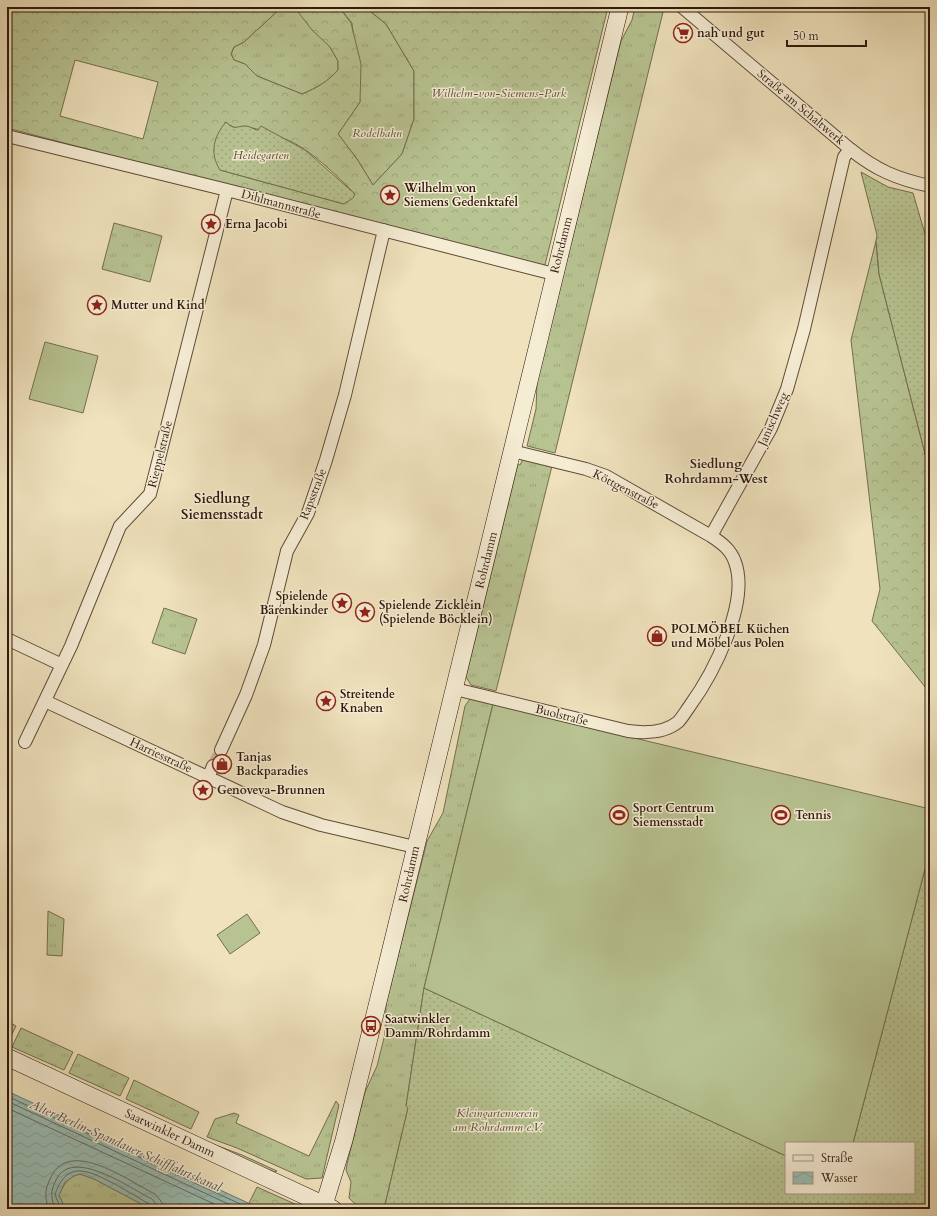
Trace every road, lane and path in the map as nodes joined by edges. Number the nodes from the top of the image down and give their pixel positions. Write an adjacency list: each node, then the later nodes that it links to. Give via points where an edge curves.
1 (620, 7): 8 (main road, Rohrdamm)
2 (682, 7): 4 (street, Straße am Schaltwerk)
3 (7, 136): 6 (street, Dihlmannstraße)
4 (850, 149): 5 (street, Straße am Schaltwerk, via 875,168); 10 (street, Janischweg, via 844,157 801,338 782,402 771,428)
5 (930, 186)
6 (227, 190): 7 (street, Dihlmannstraße); 12 (street, Rieppelstraße, via 150,494 120,526)
7 (384, 230): 8 (street, Dihlmannstraße); 16 (street, Rapsstraße, via 349,382 326,460 308,513 287,551 264,645 246,695)
8 (554, 274): 9 (main road, Rohrdamm)
9 (512, 451): 10 (street, Köttgenstraße, via 606,476); 13 (main road, Rohrdamm)
10 (711, 536): 13 (street, Buolstraße, via 726,546 736,563 739,586 736,609 716,661 698,694 678,722 648,732 628,731)
11 (7, 639): 12 (street)
12 (62, 665): 14 (street, Rieppelstraße)
13 (454, 689): 19 (main road, Rohrdamm)
14 (45, 701): 15 (street, Rieppelstraße); 18 (street, Harriesstraße)
15 (25, 742)
16 (221, 750)
17 (213, 766): 18 (street)
18 (208, 778): 19 (street, Harriesstraße, via 282,812 309,821)
19 (415, 847): 21 (main road, Rohrdamm)
20 (7, 1057): 21 (main road, Saatwinkler Damm)
21 (329, 1207)

